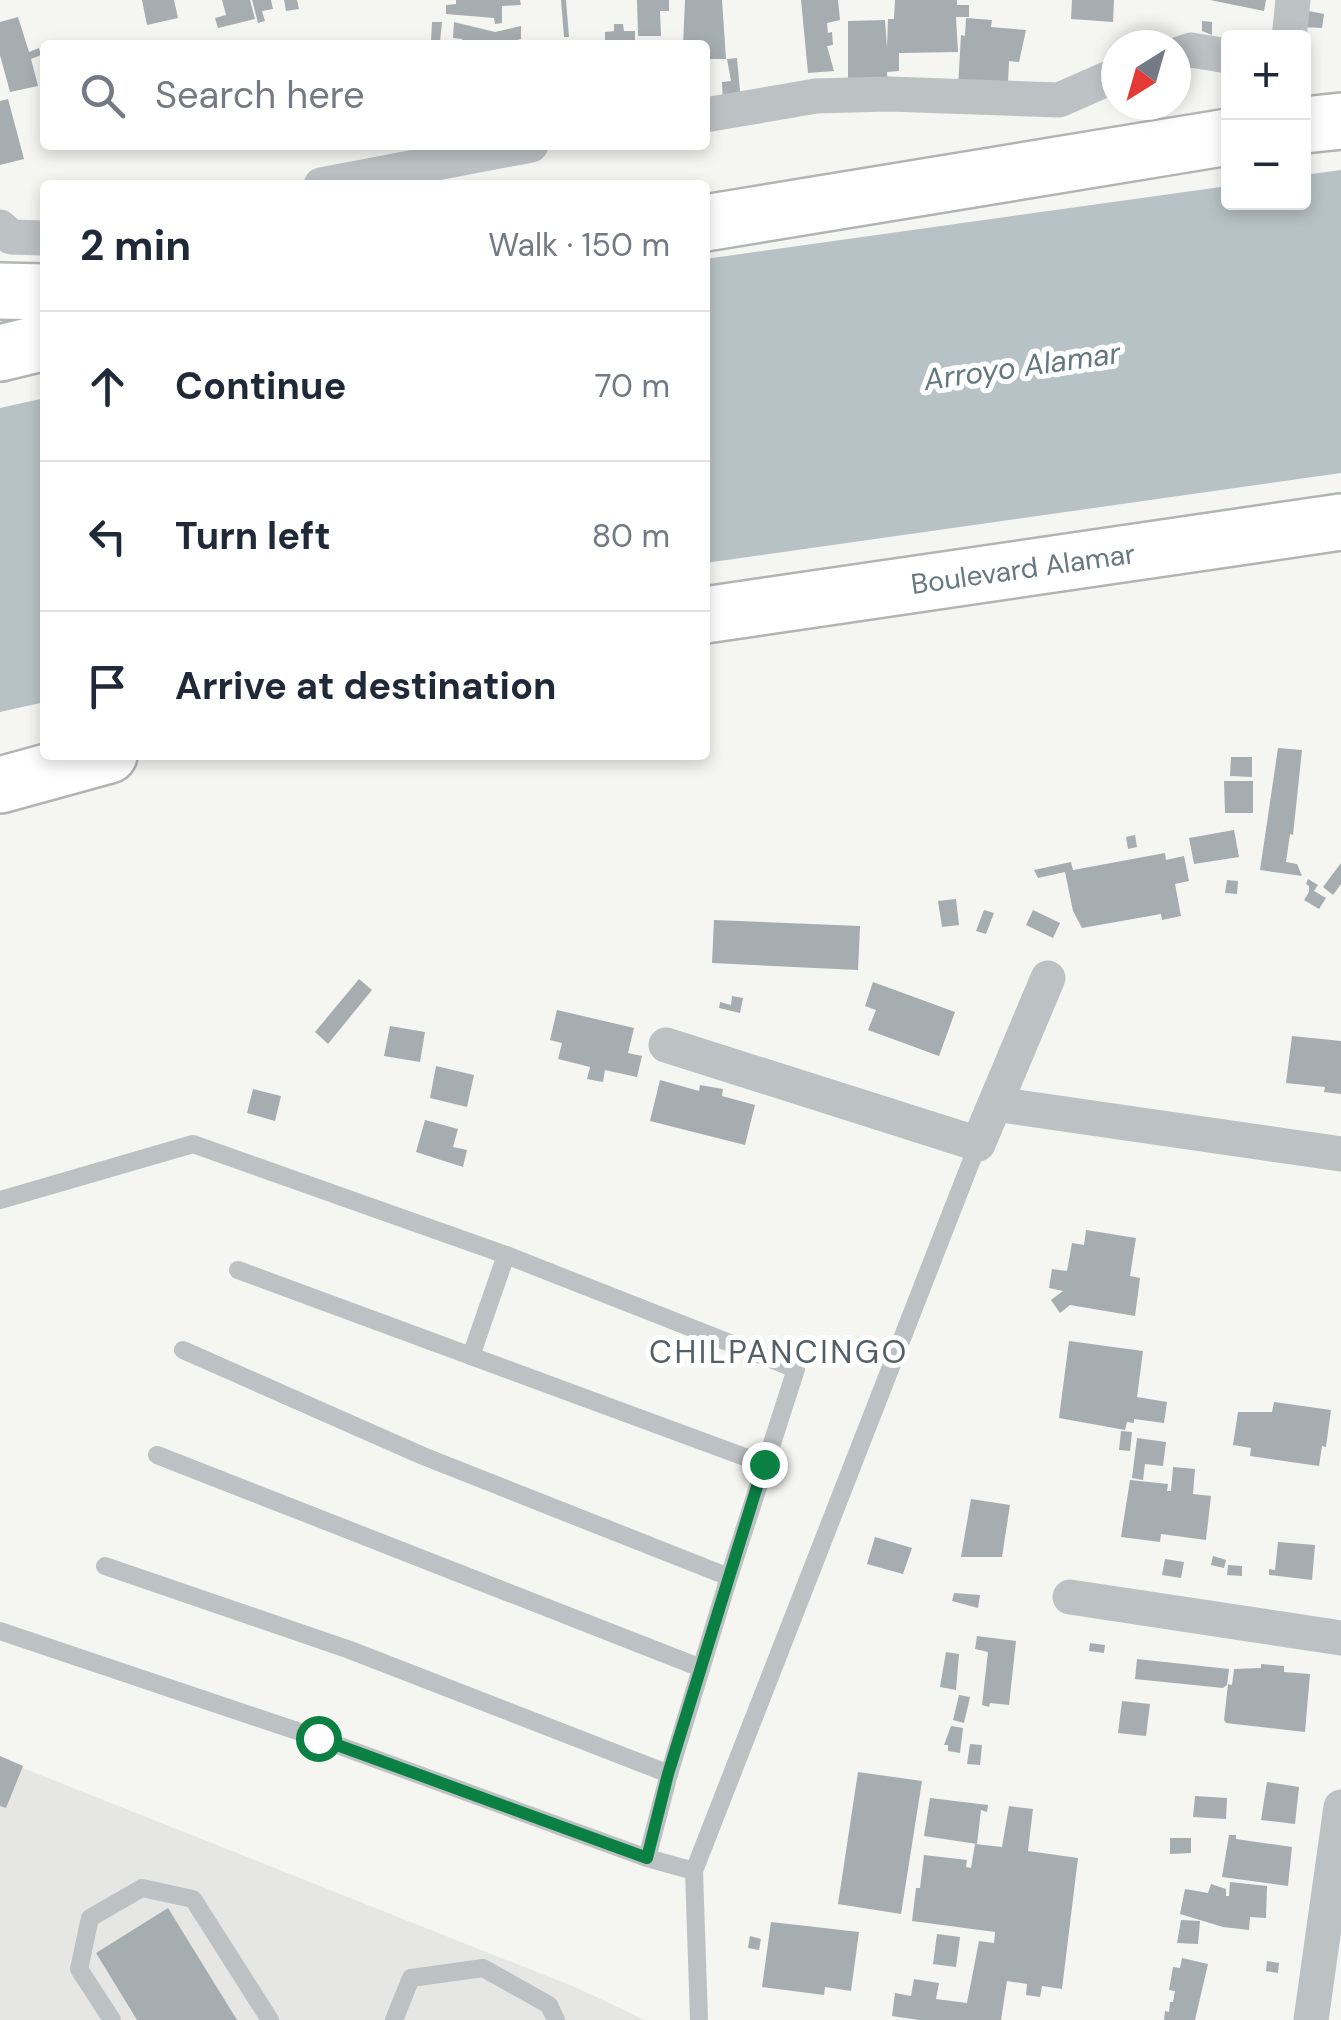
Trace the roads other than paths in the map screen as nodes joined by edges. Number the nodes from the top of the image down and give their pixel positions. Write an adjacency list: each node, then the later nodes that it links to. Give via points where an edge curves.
1 (1293, 0): 2 (street)
2 (1289, 30)
3 (1191, 50): 4 (street)
4 (1221, 55)
5 (1101, 82): 6 (street, via 1059,100 816,96)
6 (710, 114)
7 (1341, 120): 8 (highway)
8 (1311, 123)
9 (1221, 138): 12 (highway)
10 (505, 150): 11 (street)
11 (347, 180)
12 (710, 222)
13 (0, 227): 14 (street, via 11,237)
14 (40, 238)
15 (0, 291): 16 (highway)
16 (40, 292)
17 (40, 343): 18 (highway)
18 (0, 353)
19 (1341, 522): 20 (highway, Boulevard Alamar)
20 (710, 614)
21 (91, 760): 22 (highway)
22 (0, 785)
23 (1048, 978): 25 (street)
24 (666, 1046): 26 (street)
25 (995, 1104): 26 (street); 27 (street)
26 (978, 1144): 44 (lane)
27 (1341, 1154)
28 (0, 1200): 29 (lane, via 193,1144)
29 (506, 1255): 32 (lane); 34 (lane, via 796,1369)
30 (238, 1270): 32 (lane)
31 (183, 1350): 36 (lane, via 423,1456)
32 (470, 1356): 34 (lane)
33 (157, 1455): 40 (lane)
34 (764, 1464): 36 (lane)
35 (105, 1566): 41 (lane, via 350,1650)
36 (730, 1577): 40 (lane)
37 (1070, 1597): 39 (street)
38 (0, 1631): 43 (lane)
39 (1341, 1638)
40 (701, 1668): 41 (lane)
41 (668, 1774): 43 (lane)
42 (1341, 1807): 50 (street)
43 (647, 1858): 44 (lane)
44 (694, 1872): 49 (lane)
45 (112, 2020): 46 (lane, via 80,1969 90,1918 142,1888 193,1899)
46 (270, 2020)
47 (394, 2020): 48 (lane, via 411,1978 483,1968 549,2005)
48 (556, 2020)
49 (699, 2020)
50 (1310, 2020)

